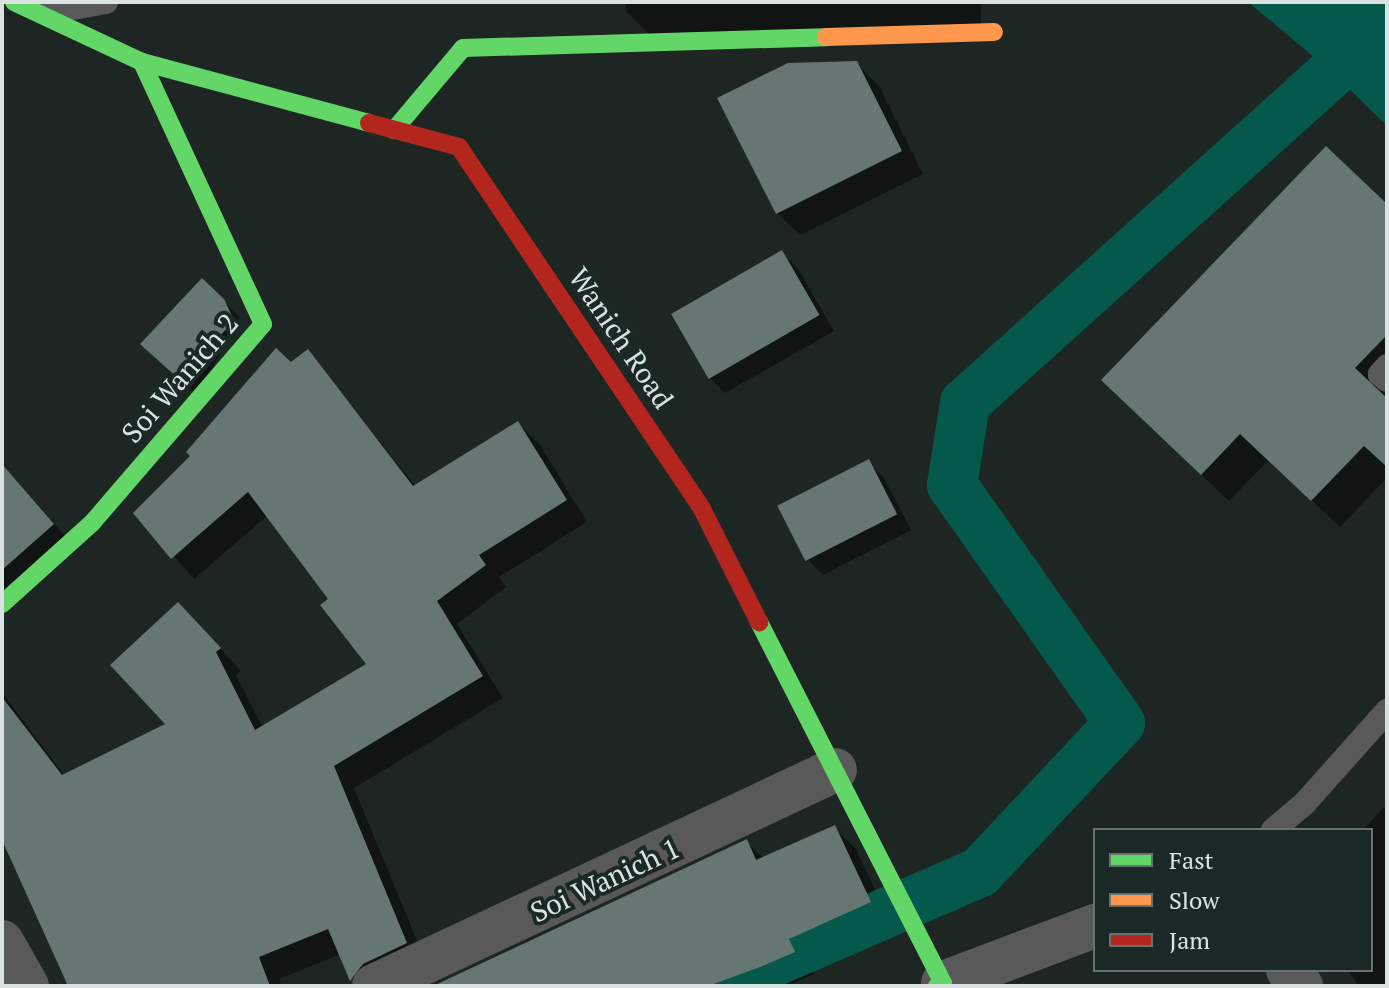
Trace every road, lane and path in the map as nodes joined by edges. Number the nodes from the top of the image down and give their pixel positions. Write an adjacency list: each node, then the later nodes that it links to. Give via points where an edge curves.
1 (14, 2): 3 (street, Wanich Road)
2 (106, 2): 3 (lane)
3 (36, 15): 5 (street, Wanich Road)
4 (994, 32): 6 (street, via 463,48)
5 (142, 62): 6 (street, Wanich Road); 9 (street, Soi Wanich 2, via 263,324 92,523)
6 (394, 130): 11 (street, Wanich Road, via 459,147 702,509)
7 (1387, 366): 8 (lane, via 1380,374)
8 (1387, 380)
9 (2, 604)
10 (1387, 711): 12 (lane, via 1304,804)
11 (835, 770): 15 (street, Wanich Road); 17 (street, Soi Wanich 1)
12 (1275, 828)
13 (1093, 927): 15 (street)
14 (2, 942): 16 (street)
15 (940, 984)
16 (27, 986)
17 (374, 986)

